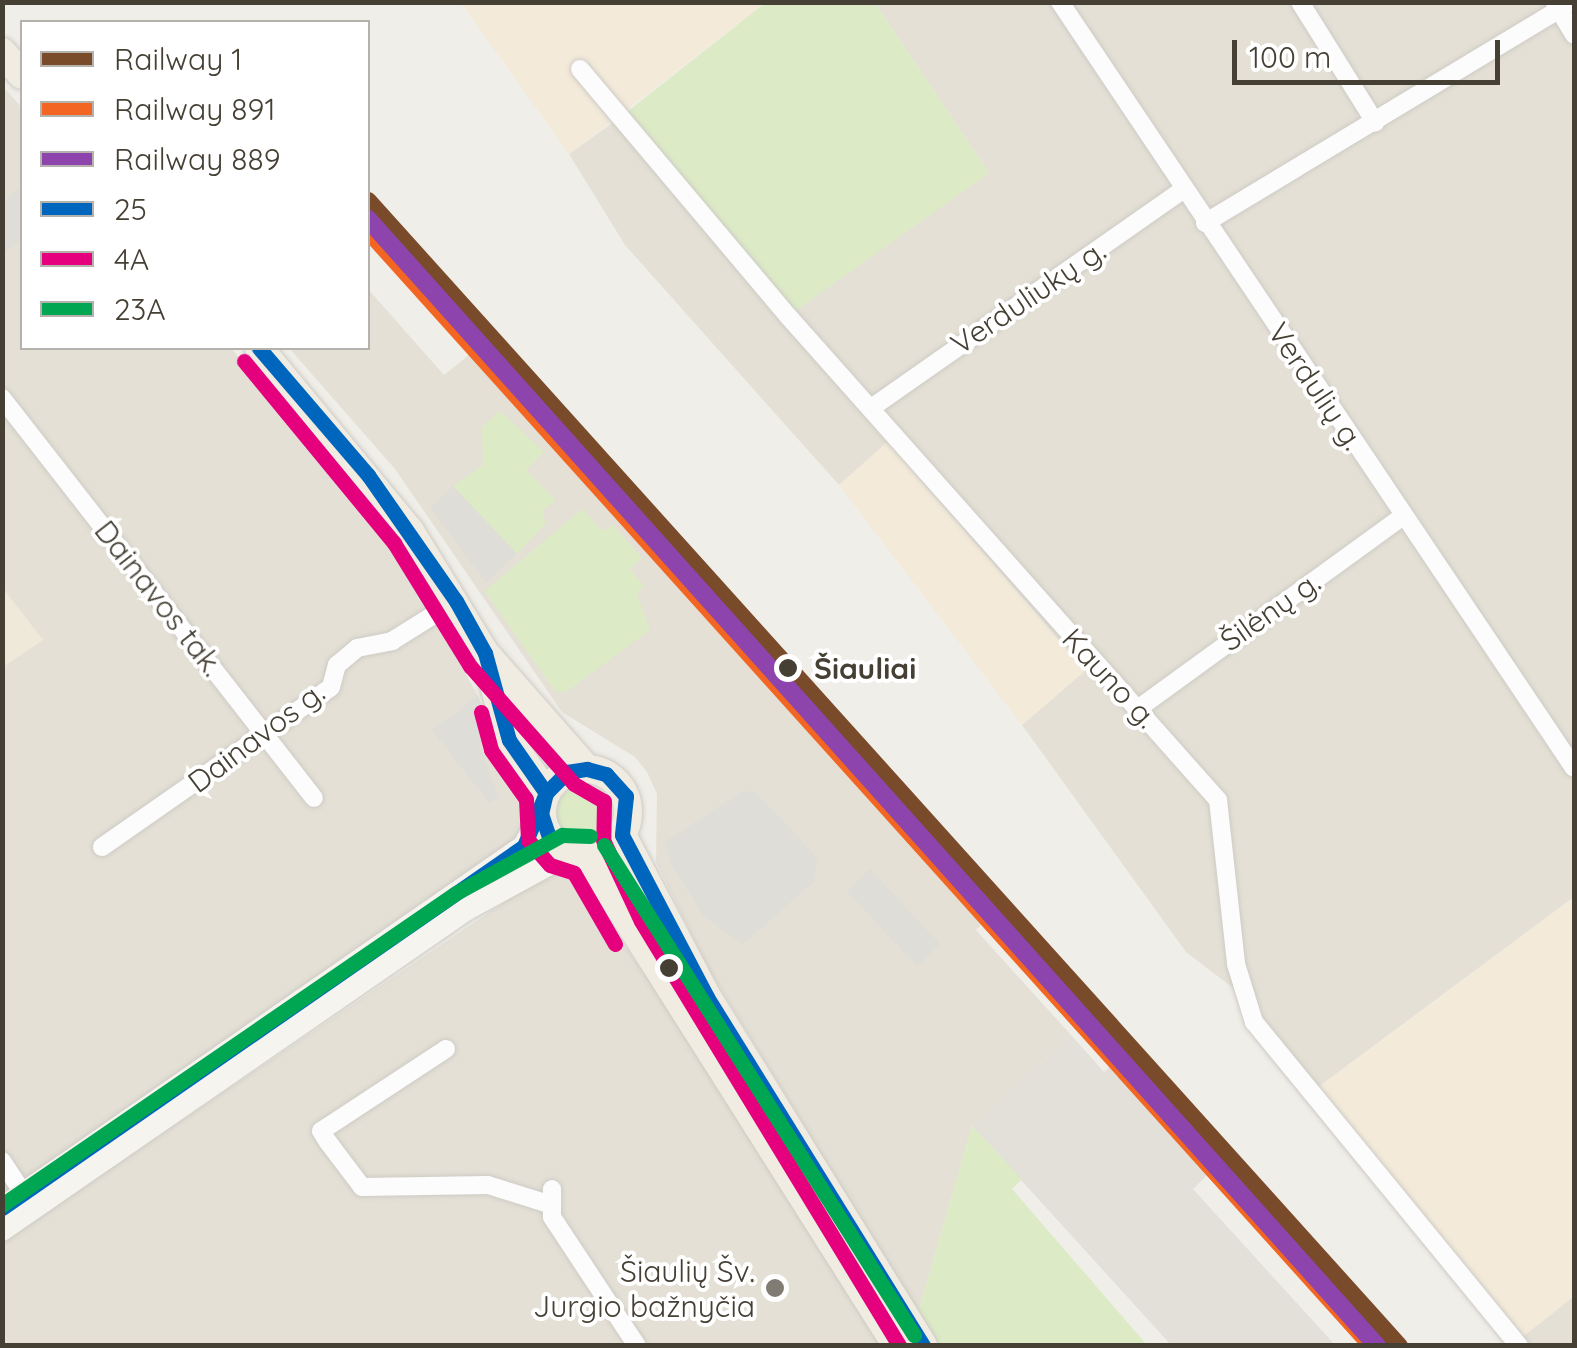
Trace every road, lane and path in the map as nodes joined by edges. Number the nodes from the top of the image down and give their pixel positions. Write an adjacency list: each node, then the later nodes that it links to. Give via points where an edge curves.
1 (1060, 2): 9 (street, Verdulių g.)
2 (1300, 2): 8 (street)
3 (1562, 5): 4 (street); 8 (street)
4 (1574, 35)
5 (2, 52): 7 (main road)
6 (580, 69): 13 (street, Kauno g., via 788,316)
7 (20, 73)
8 (1374, 122): 10 (street)
9 (1183, 190): 10 (street, Verdulių g.); 13 (street, Verduliukų g.)
10 (1205, 223): 14 (street, Verdulių g.)
11 (261, 350): 15 (main road, via 368,475)
12 (2, 398): 18 (street, Dainavos tak.)
13 (874, 406): 17 (street, Kauno g.)
14 (1403, 516): 17 (street, Šilėnų g.); 19 (street, Verdulių g.)
15 (456, 601): 16 (main road); 18 (street, Dainavos g., via 392,642 357,648 337,665 332,686)
16 (485, 653): 20 (main road); 22 (main road, via 509,740)
17 (1138, 708): 34 (street, Kauno g., via 1218,800 1236,964 1254,1022)
18 (266, 734): 21 (street, Dainavos tak.); 24 (street, Dainavos g.)
19 (1574, 768)
20 (587, 769): 22 (main road, via 567,772); 23 (main road, via 606,774 626,796)
21 (314, 798)
22 (543, 803): 25 (main road, via 549,838); 28 (main road, via 524,846)
23 (622, 835): 25 (main road, via 607,850); 33 (main road, via 707,996)
24 (102, 847)
25 (579, 854): 28 (main road, via 467,909); 32 (main road)
26 (446, 1048): 31 (street, via 321,1131 328,1142 362,1186 488,1184 552,1197 552,1217)
27 (2, 1161): 28 (street)
28 (30, 1203): 29 (main road); 30 (main road)
29 (2, 1208)
30 (2, 1230)
31 (637, 1346)
32 (897, 1346)
33 (923, 1346)
34 (1519, 1346)

